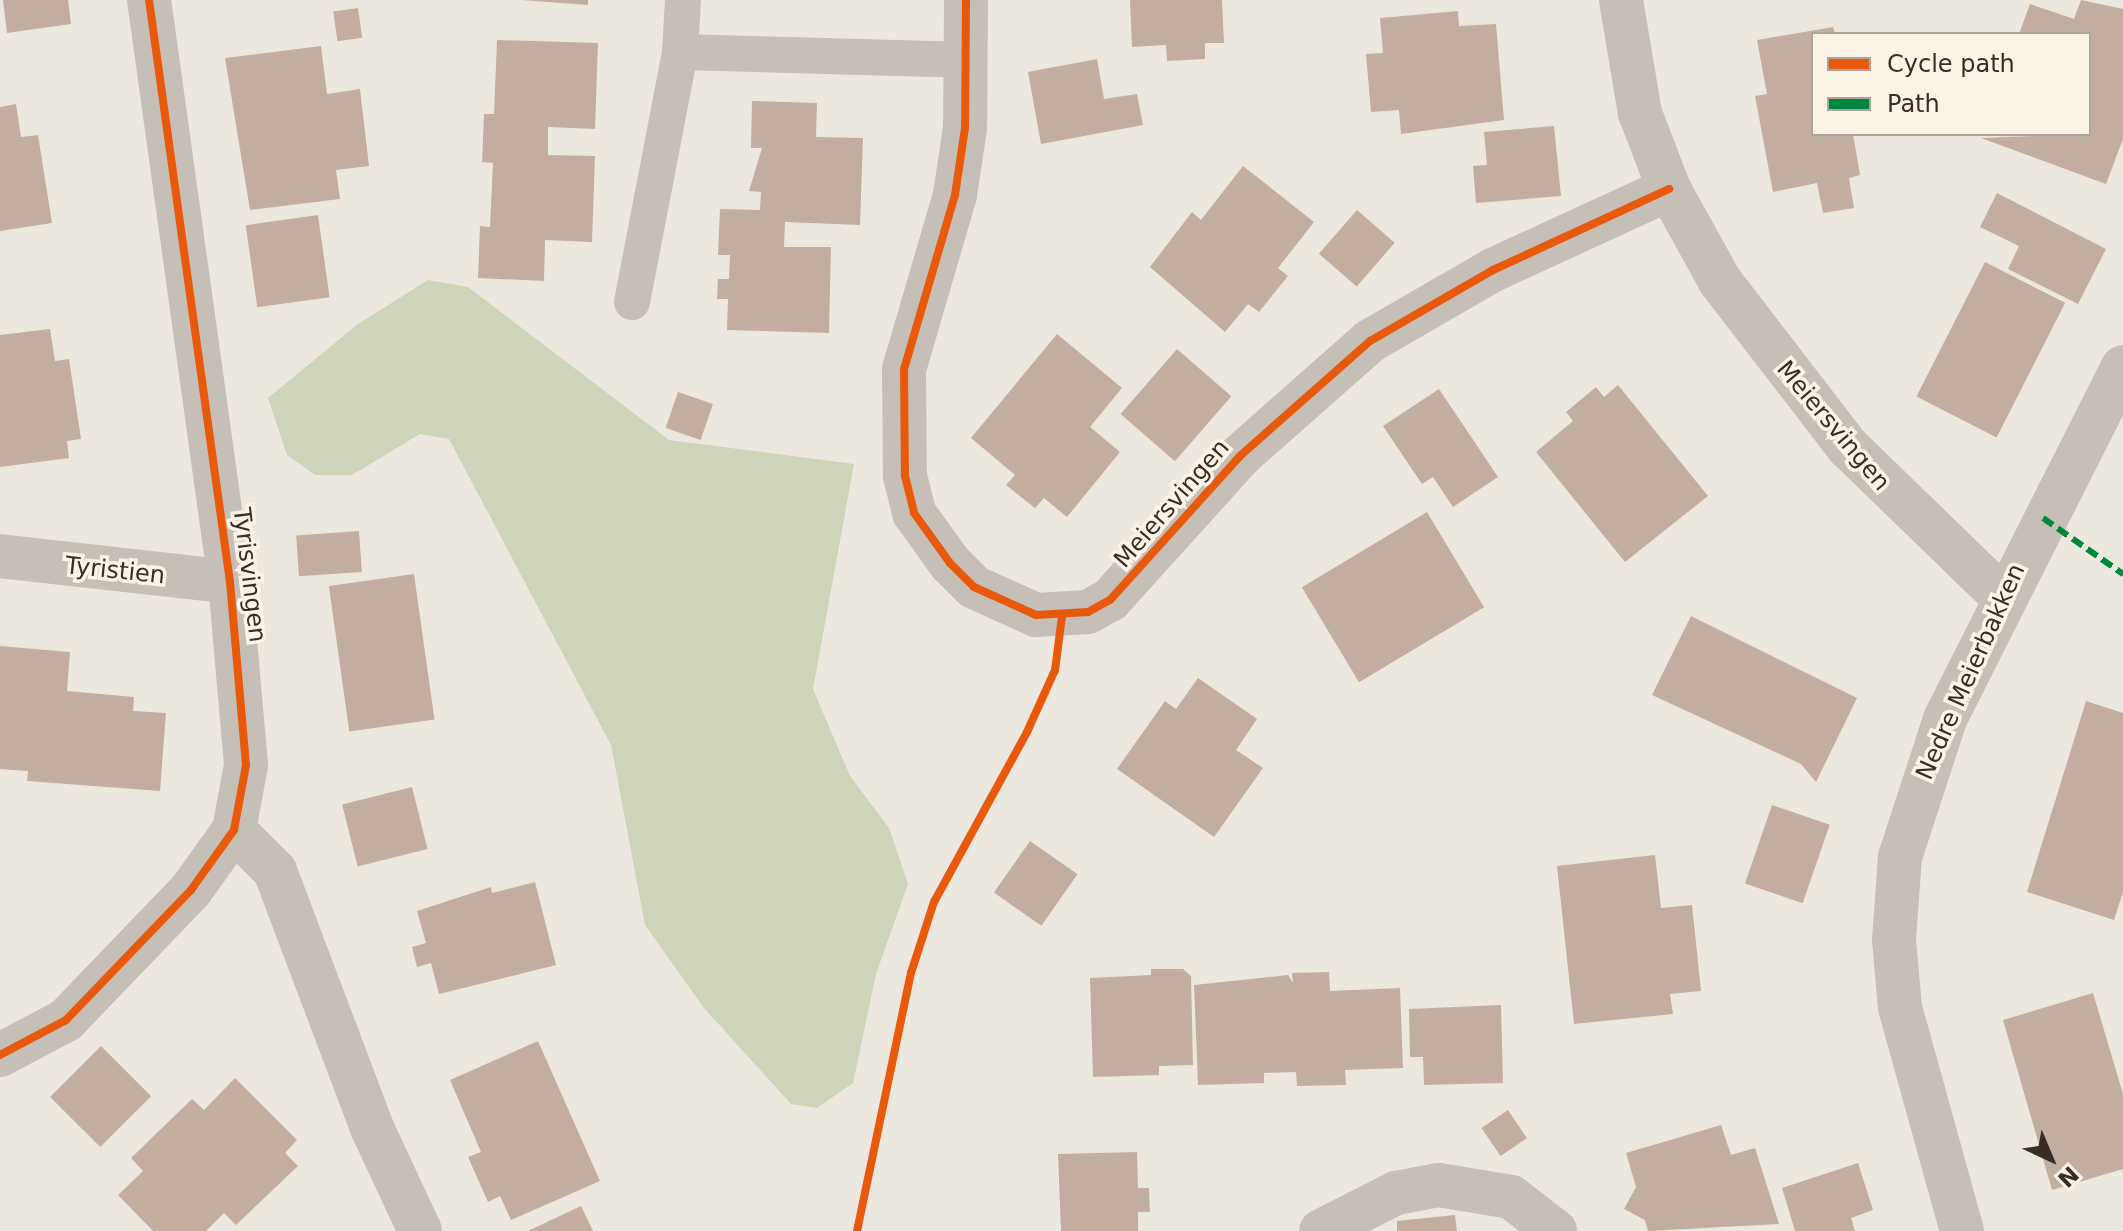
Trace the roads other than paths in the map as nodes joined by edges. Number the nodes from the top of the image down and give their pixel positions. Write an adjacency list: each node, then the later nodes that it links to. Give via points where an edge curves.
1 (149, 0): 11 (street, Tyrisvingen)
2 (683, 0): 5 (lane)
3 (966, 0): 6 (street, Meiersvingen)
4 (1621, 0): 7 (street, Meiersvingen, via 1640,113)
5 (680, 52): 6 (lane); 8 (lane)
6 (969, 60): 7 (street, Meiersvingen, via 955,195 904,369 905,476 914,513 950,563 995,600 1036,615 1088,612 1110,600 1240,456 1370,341 1493,270)
7 (1669, 189): 12 (street, Meiersvingen, via 1720,281 1797,386 1900,505)
8 (632, 302)
9 (2123, 367): 12 (street, Nedre Meierbakken)
10 (0, 556): 11 (street, Tyristien)
11 (230, 582): 13 (street, Tyrisvingen, via 246,750)
12 (2002, 596): 18 (street, Nedre Meierbakken, via 1922,775 1900,857 1894,940 1900,1008)
13 (234, 830): 14 (street, via 119,969 66,1020); 15 (street, via 275,871 373,1130)
14 (0, 1055)
15 (420, 1231)
16 (1321, 1231): 17 (street, via 1396,1193 1439,1185 1511,1197)
17 (1555, 1231)
18 (1962, 1231)

